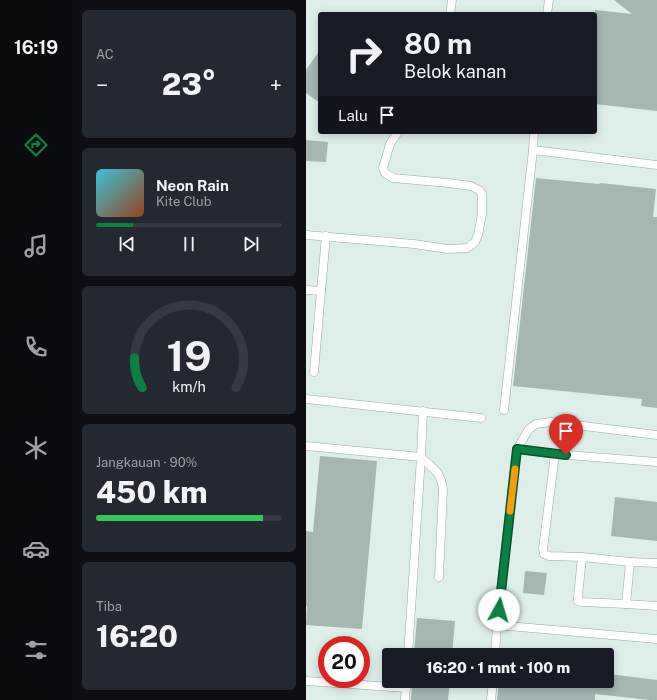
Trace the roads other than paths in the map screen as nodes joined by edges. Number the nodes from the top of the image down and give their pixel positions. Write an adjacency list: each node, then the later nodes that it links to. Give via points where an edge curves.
1 (452, 0): 3 (lane)
2 (549, 0): 4 (lane)
3 (450, 12)
4 (547, 12)
5 (397, 134): 10 (lane, via 390,144 383,168 385,173 393,178 471,186 482,194 482,214 475,242 467,248 448,249)
6 (534, 134): 7 (lane)
7 (532, 150): 8 (lane); 15 (lane)
8 (657, 165)
9 (306, 235): 10 (lane)
10 (326, 236): 12 (lane)
11 (306, 290): 12 (lane)
12 (321, 291): 13 (lane)
13 (314, 372)
14 (306, 400): 16 (lane)
15 (504, 410)
16 (423, 411): 17 (lane); 22 (lane)
17 (481, 418)
18 (657, 434): 20 (lane, via 551,422 536,424 529,429)
19 (306, 446): 22 (lane)
20 (517, 449): 21 (lane); 30 (lane)
21 (555, 454): 23 (lane); 24 (lane, via 544,554)
22 (421, 458): 27 (lane, via 437,472 443,490); 32 (lane)
23 (657, 462)
24 (582, 557): 25 (lane); 28 (lane, via 578,601)
25 (630, 562): 26 (lane); 28 (lane)
26 (657, 563)
27 (439, 577)
28 (626, 604): 29 (lane)
29 (657, 606)
30 (497, 625): 31 (lane); 33 (lane)
31 (657, 639)
32 (408, 648)
33 (495, 648)
34 (306, 681): 35 (lane)
35 (382, 684)
36 (406, 688): 38 (lane)
37 (492, 688): 39 (lane)
38 (405, 700)
39 (491, 700)

